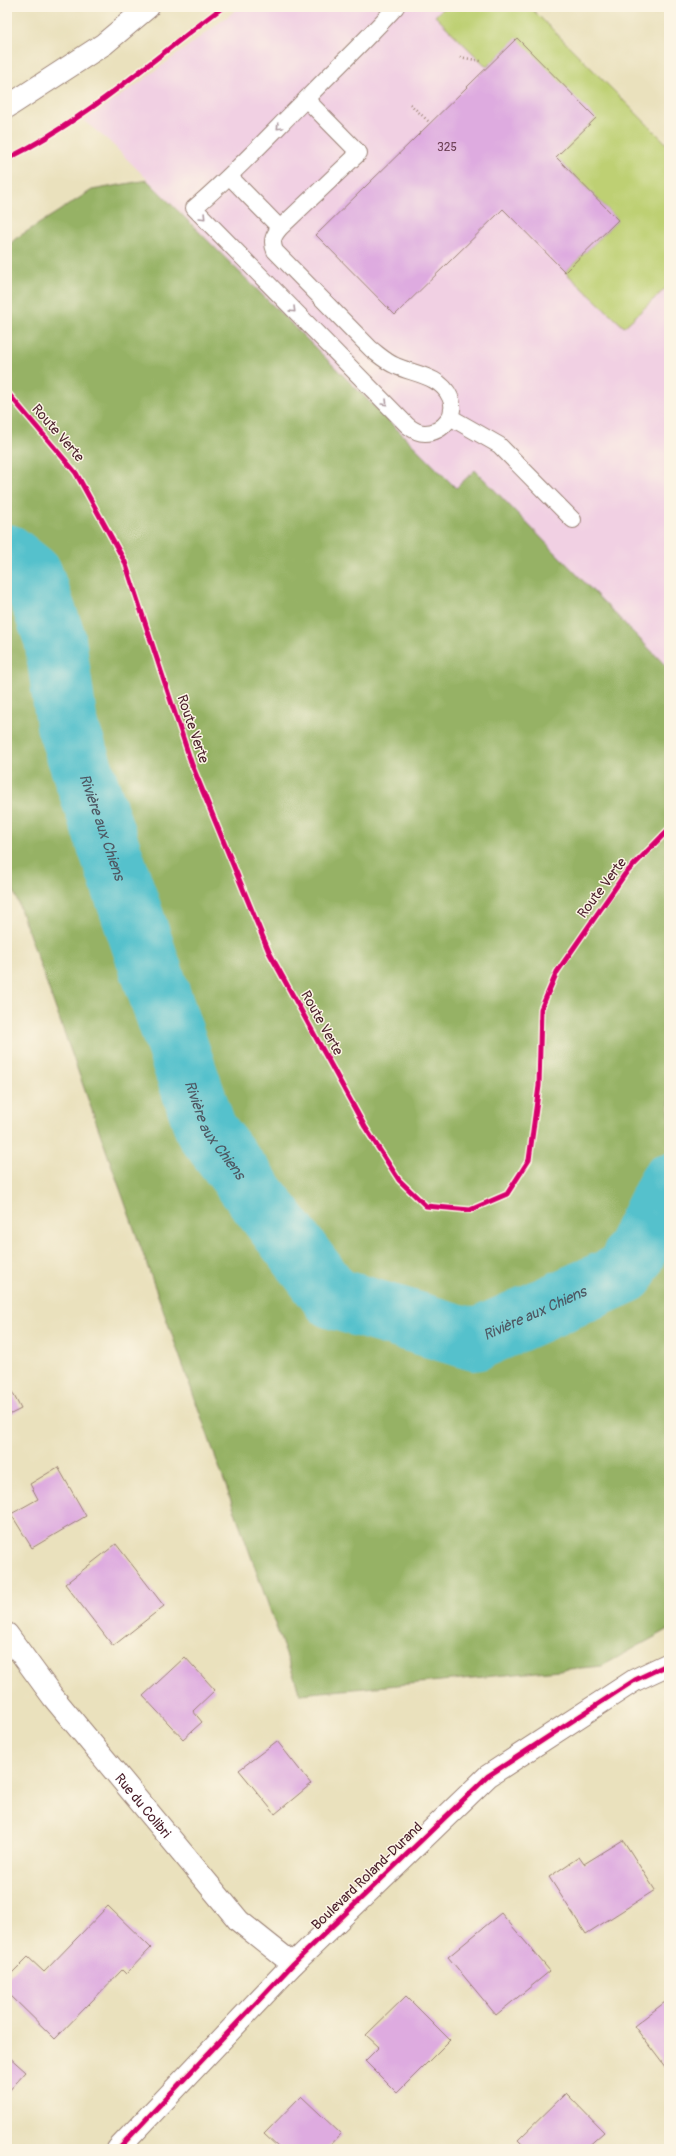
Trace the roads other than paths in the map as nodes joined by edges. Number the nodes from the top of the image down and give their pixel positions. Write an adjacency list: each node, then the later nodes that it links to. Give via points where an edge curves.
1 (148, 7): 4 (street, via 104,44)
2 (396, 7): 3 (lane)
3 (306, 99): 5 (lane, one-way to 5); 6 (lane, via 359,153)
4 (7, 107)
5 (230, 177): 6 (lane); 7 (lane, one-way to 7, via 194,208 408,426 416,432 435,432)
6 (280, 228): 7 (lane, via 273,236 272,244 275,251 384,360 436,382 445,390 453,406)
7 (450, 417): 8 (lane, via 499,445)
8 (573, 520)
9 (7, 1634): 11 (street, Rue du Colibri, via 52,1698 239,1921)
10 (669, 1664): 11 (street, Boulevard Roland-Durand, via 635,1680 488,1776)
11 (293, 1964): 12 (street, Boulevard Roland-Durand)
12 (118, 2149)

